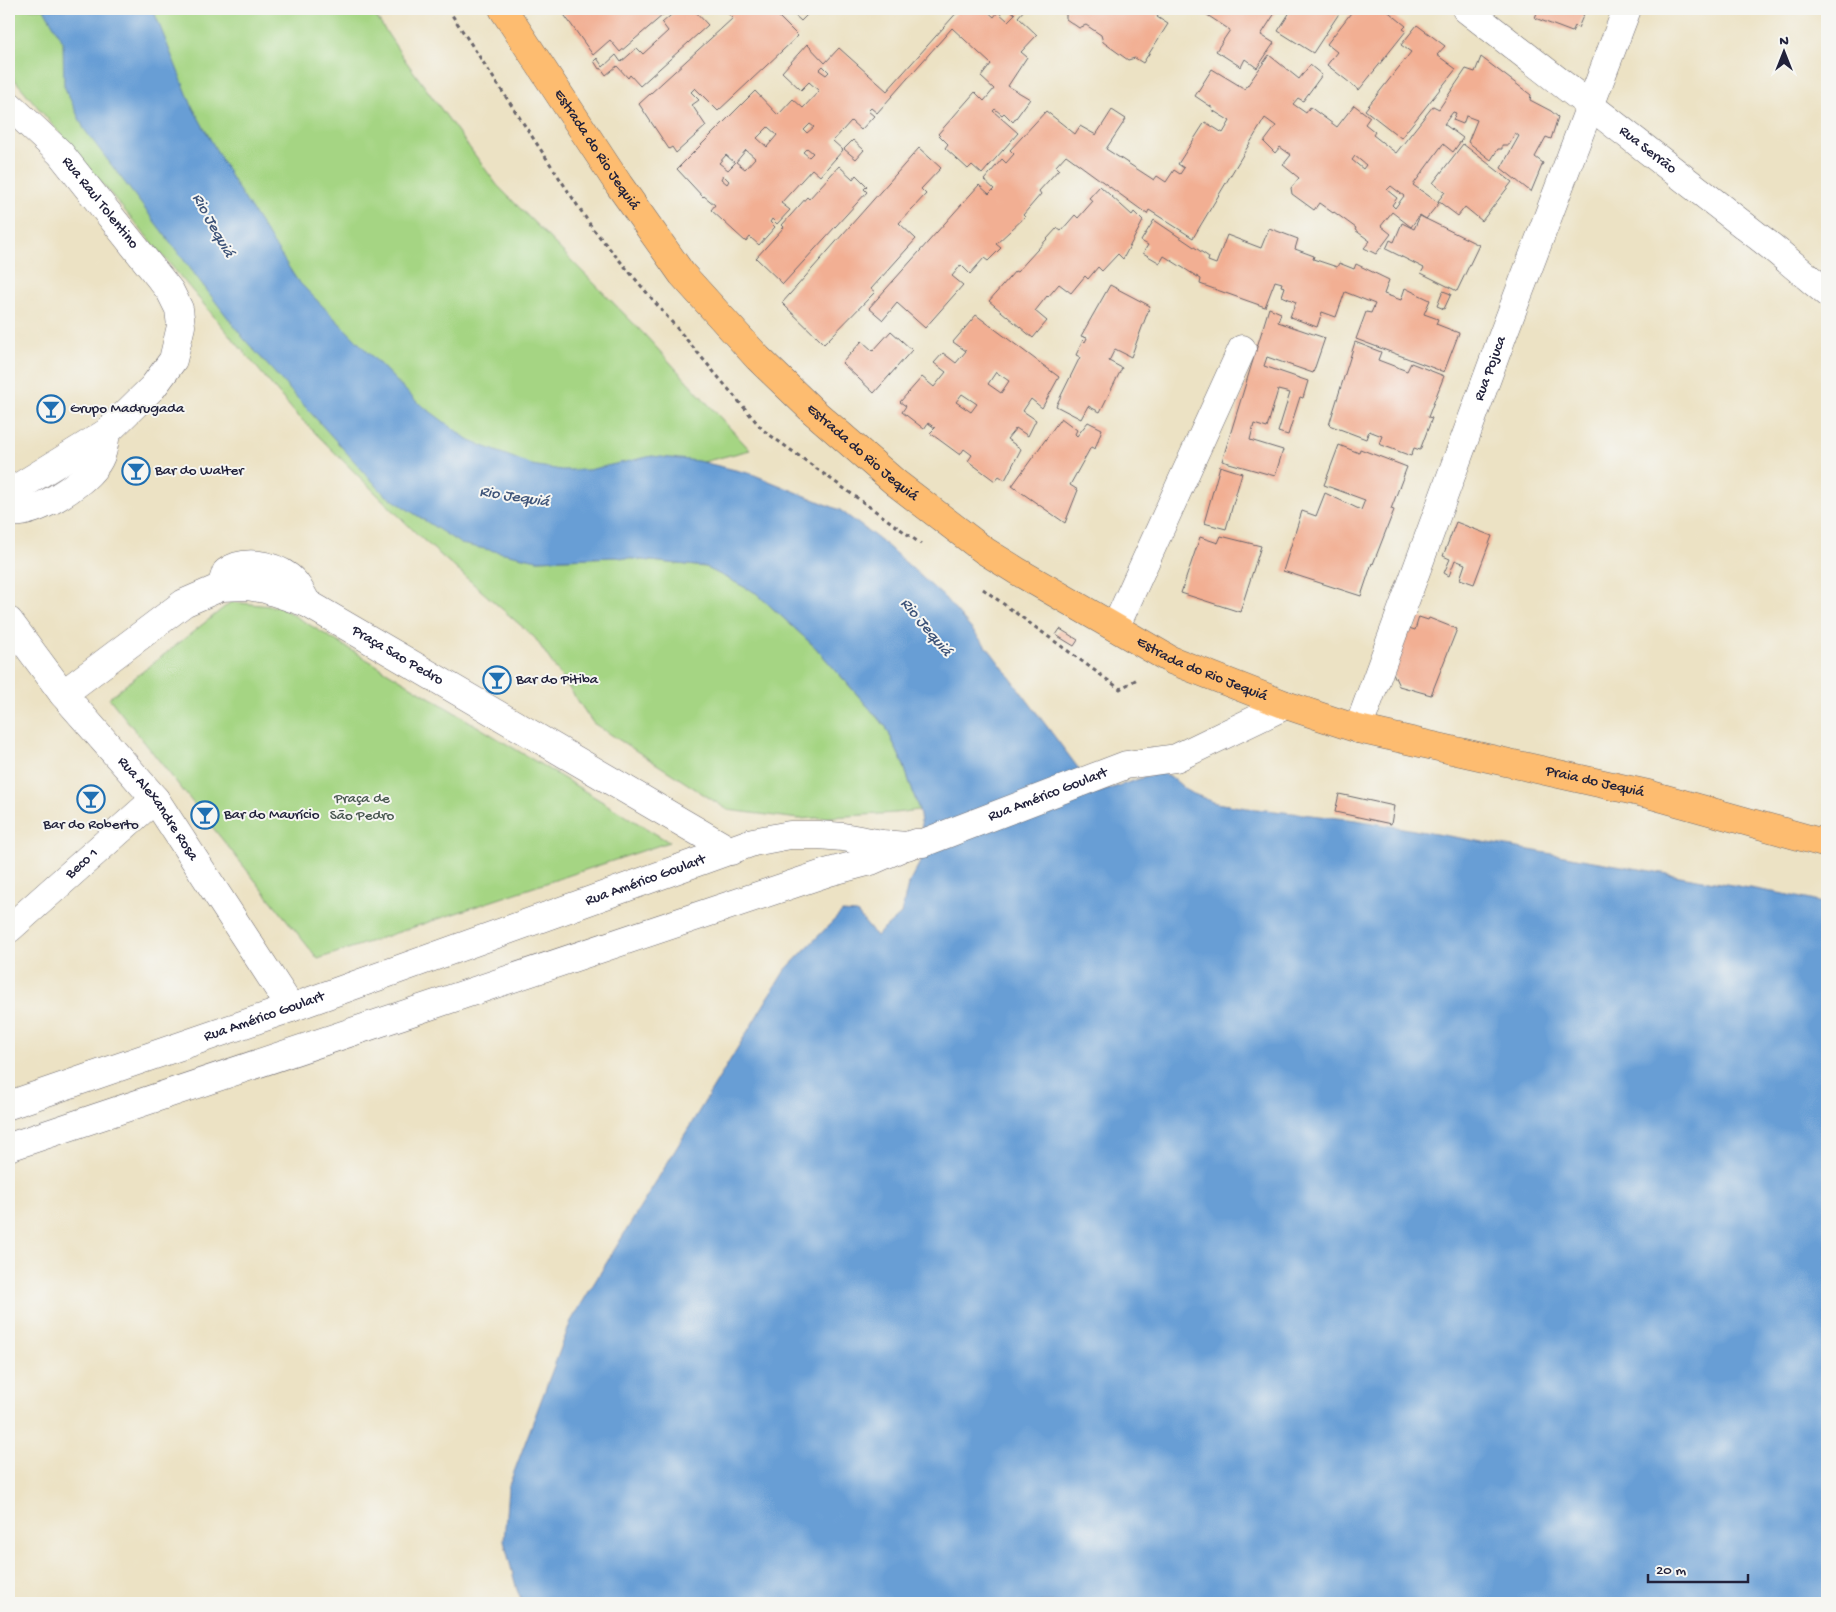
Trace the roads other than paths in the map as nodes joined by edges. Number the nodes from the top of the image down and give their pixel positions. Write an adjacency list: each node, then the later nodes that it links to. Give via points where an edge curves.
1 (503, 9): 12 (main road, Estrada do Rio Jequiá, via 682,274 758,358 896,483 985,551)
2 (1466, 9): 5 (street, Rua Serrão)
3 (1627, 9): 5 (street, Rua Pojuca)
4 (9, 105): 8 (street, Rua Raul Tolentino, via 60,153 170,291 179,310 181,326 173,360 153,387)
5 (1590, 105): 6 (street, Rua Serrão); 15 (street, Rua Pojuca)
6 (1827, 293)
7 (1242, 349): 12 (street)
8 (106, 433): 9 (street); 10 (street, via 97,465 84,480 34,510)
9 (9, 493)
10 (9, 512)
11 (9, 621): 13 (street, Rua Alexandre Rosa)
12 (1116, 626): 14 (main road, Estrada do Rio Jequiá, via 1172,660)
13 (63, 694): 16 (street, Rua Alexandre Rosa); 19 (street, Praça Sao Pedro, via 184,603 221,587 246,586 266,590 308,603)
14 (1286, 705): 15 (main road, Estrada do Rio Jequiá); 18 (street, Rua Américo Goulart, via 1176,758 1126,765)
15 (1358, 729): 17 (main road, Praia do Jequiá, via 1648,794)
16 (155, 799): 20 (street, Beco 1); 21 (street, Rua Alexandre Rosa)
17 (1827, 844)
18 (915, 845): 19 (street, Rua Américo Goulart, via 790,835 753,842); 23 (street)
19 (731, 851): 21 (street, Rua Américo Goulart)
20 (9, 929)
21 (291, 1008): 22 (street, Rua Américo Goulart)
22 (9, 1105)
23 (9, 1147)

